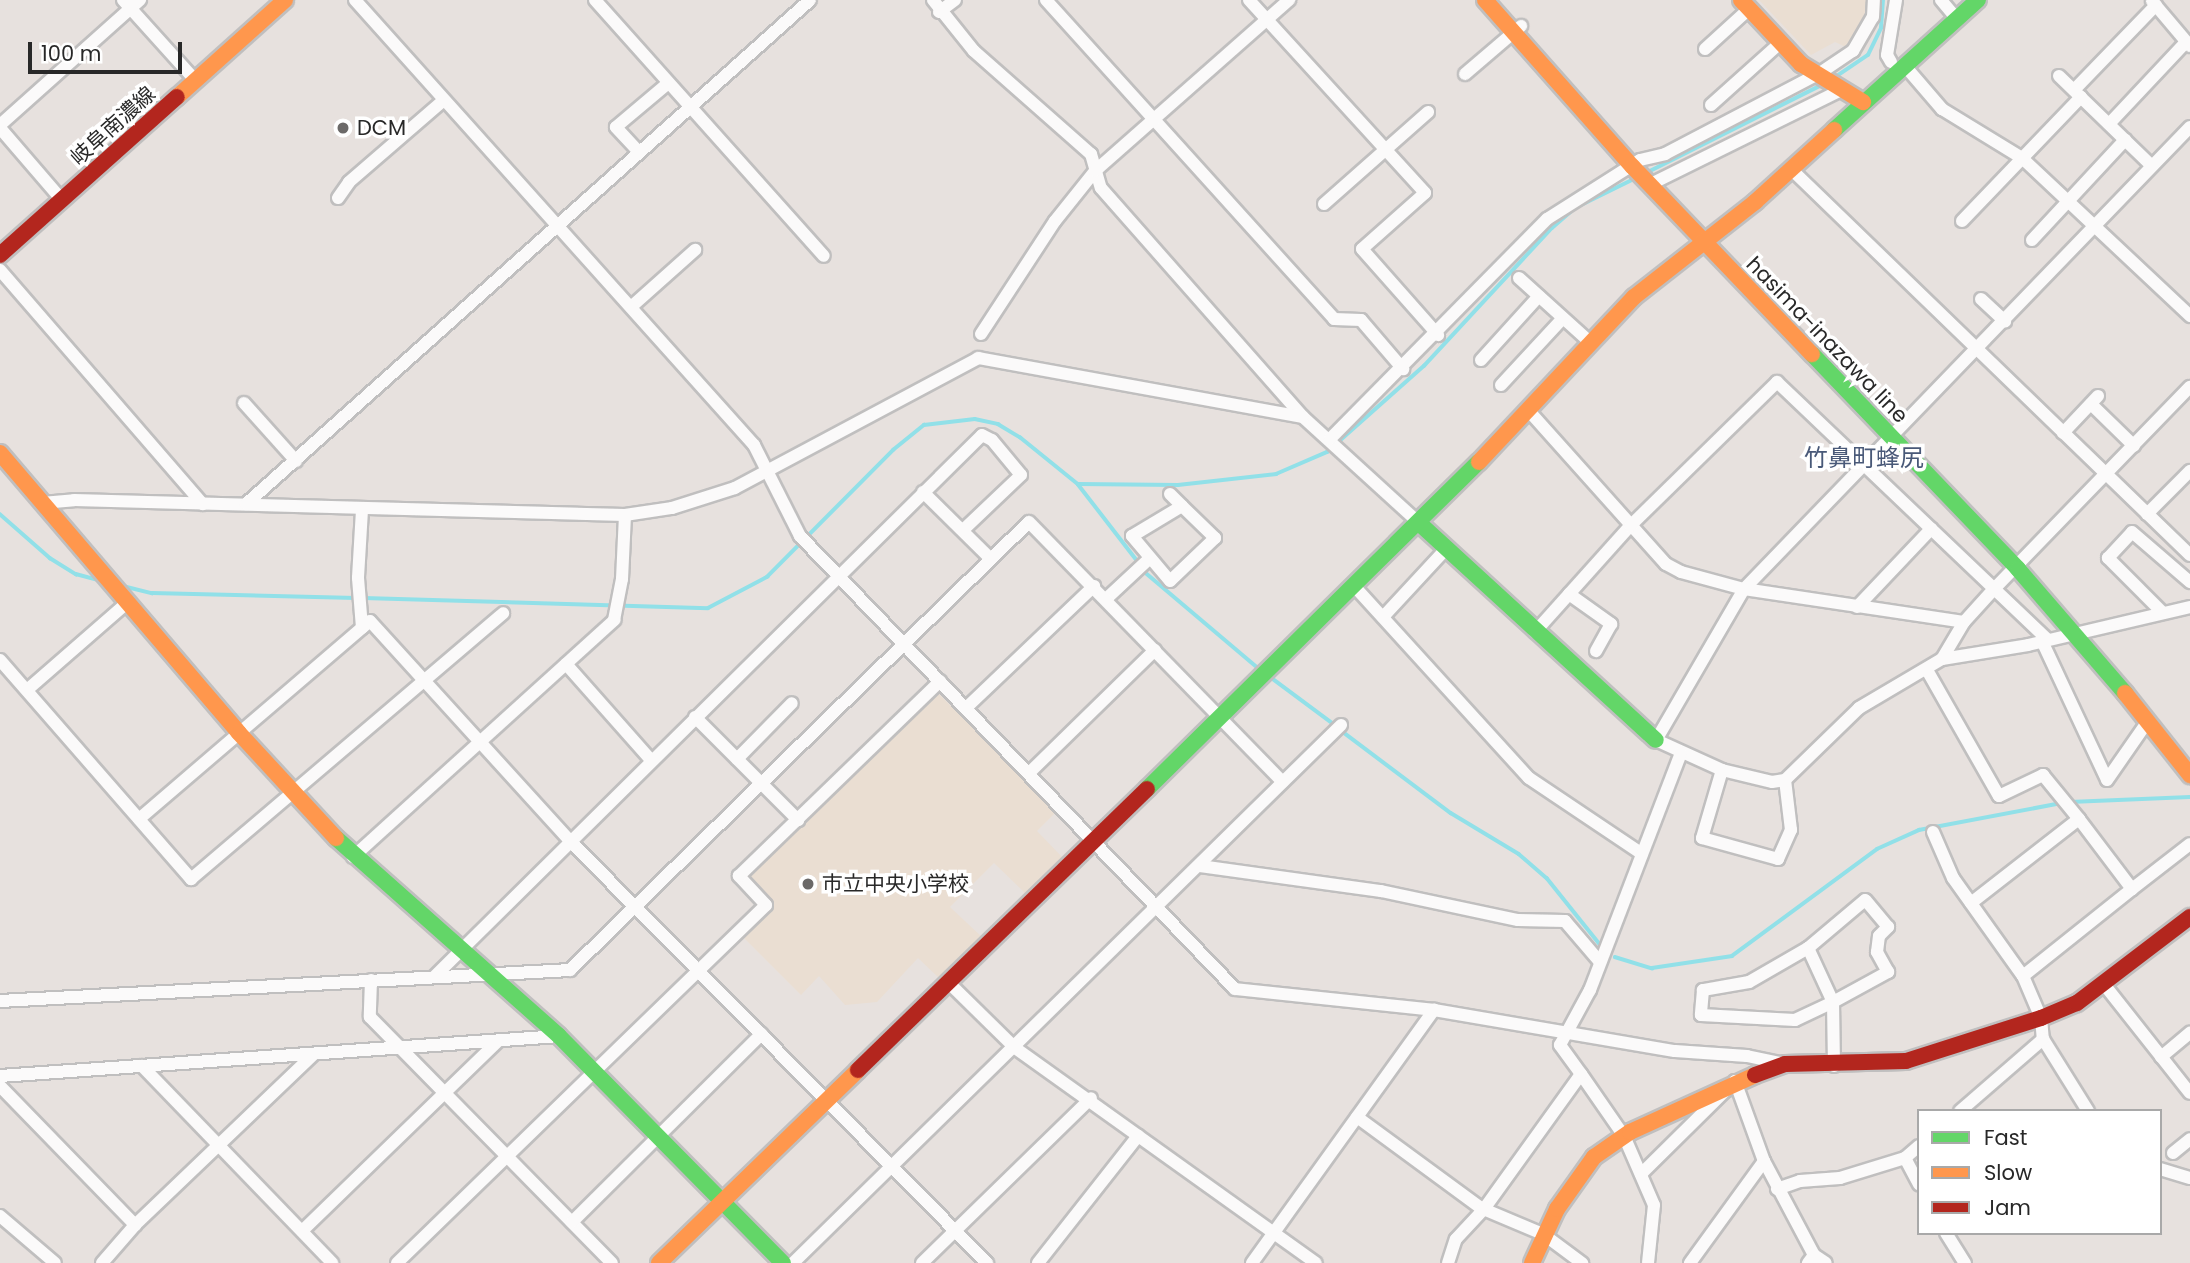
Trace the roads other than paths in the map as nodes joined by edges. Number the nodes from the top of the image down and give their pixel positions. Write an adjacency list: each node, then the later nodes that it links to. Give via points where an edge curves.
1 (285, 0): 29 (street, 岐阜南濃線)
2 (355, 0): 33 (street)
3 (595, 0): 31 (street)
4 (810, 0): 36 (street)
5 (933, 0): 19 (street)
6 (955, 0): 19 (street)
7 (1046, 0): 38 (street)
8 (1249, 0): 21 (street)
9 (1289, 0): 21 (street)
10 (1485, 0): 22 (street, hasima-inazawa line)
11 (1499, 0): 22 (street, hasima-inazawa line)
12 (1874, 0): 30 (street, via 1873,17)
13 (1896, 0): 26 (street, via 1887,55)
14 (1941, 0): 20 (street)
15 (1978, 0): 20 (street)
16 (131, 3): 29 (street); 40 (street)
17 (2154, 3): 24 (street); 32 (street)
18 (1745, 5): 23 (street); 25 (street)
19 (939, 12): 48 (street, via 974,51 1091,154)
20 (1957, 19): 26 (street)
21 (1268, 21): 38 (street); 43 (street)
22 (1517, 29): 27 (street); 49 (street, hasima-inazawa line)
23 (1780, 43): 30 (street, via 1801,64); 35 (street)
24 (2188, 44): 39 (street)
25 (1705, 49)
26 (1898, 64): 34 (street); 45 (street, via 1956,121)
27 (1465, 74)
28 (2059, 76): 32 (street)
29 (195, 80): 51 (street, 岐阜南濃線)
30 (1831, 80): 34 (street); 49 (street); 49 (street, via 1665,154)
31 (667, 84): 36 (street); 44 (street, via 617,127)
32 (2078, 94): 39 (street); 45 (street)
33 (444, 100): 50 (street, via 349,182); 55 (street)
34 (1863, 102): 47 (street)
35 (1711, 105)
36 (689, 109): 44 (street); 61 (street)
37 (1428, 112): 43 (street)
38 (1158, 120): 48 (street); 75 (street, via 1334,319 1361,320)
39 (2109, 124): 42 (street)
40 (0, 126): 51 (street)
41 (2190, 127): 46 (street)
42 (2125, 140): 46 (street); 52 (street)
43 (1387, 149): 53 (street); 71 (street, via 1425,193 1362,249)
44 (639, 152): 55 (street)
45 (2022, 158): 52 (street); 54 (street)
46 (2152, 166): 56 (street)
47 (1791, 169): 57 (street); 73 (street)
48 (1095, 171): 70 (street, via 1055,221); 80 (street, via 1101,188)
49 (1646, 173): 57 (street, hasima-inazawa line); 71 (street, via 1575,198 1548,219)
50 (338, 198)
51 (62, 200): 60 (street, 岐阜南濃線)
52 (2068, 201): 56 (street); 58 (street)
53 (1324, 204)
54 (1962, 222)
55 (557, 227): 66 (street); 86 (street)
56 (2094, 227): 67 (street); 69 (street)
57 (1706, 237): 72 (street, via 1634,296); 82 (street, hasima-inazawa line)
58 (2032, 240)
59 (695, 250): 66 (street)
60 (0, 255)
61 (824, 256)
62 (0, 270): 94 (street)
63 (1519, 278): 64 (street)
64 (1539, 296): 68 (street); 74 (street)
65 (1980, 299): 69 (street)
66 (631, 307): 88 (street, via 754,445)
67 (2190, 316)
68 (1563, 318): 72 (street); 76 (street)
69 (2005, 321): 73 (street)
70 (981, 334)
71 (1438, 335): 75 (street)
72 (1591, 343): 79 (street)
73 (1977, 350): 81 (street); 82 (street)
74 (1481, 360)
75 (1403, 369): 83 (street)
76 (1501, 385)
77 (2190, 387): 84 (street)
78 (244, 403): 86 (street)
79 (1529, 411): 100 (street); 101 (street)
80 (1303, 416): 83 (street); 88 (street, via 978,358)
81 (2063, 433): 84 (street, via 2095,400); 90 (street)
82 (1896, 436): 87 (street); 108 (street, hasima-inazawa line)
83 (1333, 443): 100 (street)
84 (2134, 446): 90 (street)
85 (1, 454): 93 (street)
86 (296, 461): 95 (street)
87 (1865, 466): 101 (street, via 1777,382); 102 (street); 113 (street)
88 (766, 468): 99 (street, via 736,488 695,504); 109 (street, via 800,536)
89 (2190, 471): 98 (street)
90 (2106, 475): 98 (street); 108 (street)
91 (923, 492): 103 (street); 103 (street, via 982,435 992,440 1021,475); 109 (street)
92 (1170, 494): 96 (street)
93 (42, 503): 94 (street); 117 (street)
94 (203, 503): 95 (street)
95 (246, 503): 97 (street)
96 (1182, 506): 106 (street, via 1132,536); 106 (street, via 1215,538 1170,582)
97 (362, 510): 99 (street); 124 (street, via 358,578)
98 (2147, 514): 105 (street)
99 (625, 515): 133 (street, via 622,579 614,620)
100 (1419, 523): 104 (street); 112 (street)
101 (1630, 526): 113 (street, via 1666,564); 115 (street)
102 (1931, 529): 114 (street); 118 (street)
103 (963, 530): 107 (street)
104 (1446, 549): 122 (street); 125 (street)
105 (2190, 555)
106 (1150, 558): 116 (street)
107 (991, 559): 111 (street, via 1029,522); 128 (street)
108 (2022, 565): 114 (street); 126 (street, hasima-inazawa line)
109 (839, 575): 128 (street); 140 (street)
110 (2190, 582): 121 (street, via 2132,532 2108,558)
111 (1094, 586): 116 (street); 139 (street)
112 (1355, 587): 122 (street); 141 (street)
113 (1744, 589): 118 (street); 145 (street)
114 (1993, 590): 123 (street); 127 (street)
115 (1569, 594): 125 (street); 130 (street, via 1611,624)
116 (1106, 598): 129 (street)
117 (127, 601): 137 (street); 144 (street)
118 (1857, 607): 123 (street)
119 (2190, 607): 121 (street)
120 (503, 613): 135 (street)
121 (2163, 613): 126 (street)
122 (1383, 617): 165 (street, via 1529,778)
123 (1964, 622): 131 (street)
124 (362, 628): 135 (street, via 370,621); 144 (street)
125 (1535, 632): 145 (street)
126 (2084, 632): 127 (street); 142 (street, hasima-inazawa line); 148 (street, hasima-inazawa line)
127 (2045, 641): 131 (street); 142 (street, via 2107,780)
128 (904, 644): 136 (street); 155 (street)
129 (1155, 650): 141 (street); 152 (street)
130 (1596, 651)
131 (1942, 659): 134 (street)
132 (0, 660): 137 (street)
133 (566, 664): 146 (street); 150 (street)
134 (1927, 670): 154 (street, via 1859,708); 159 (street, via 1999,796 2043,775)
135 (424, 679): 146 (street); 157 (street)
136 (940, 681): 139 (street); 160 (street)
137 (26, 690): 158 (street)
138 (792, 703): 149 (street)
139 (966, 708): 152 (street)
140 (695, 717): 149 (street); 150 (street)
141 (1220, 718): 156 (street); 163 (street)
142 (2148, 722): 153 (street, hasima-inazawa line)
143 (1341, 725): 156 (street)
144 (239, 733): 157 (street); 158 (street)
145 (1656, 740): 147 (street)
146 (481, 741): 162 (street); 166 (street)
147 (1681, 753): 151 (street); 165 (street)
148 (2190, 758)
149 (737, 759): 155 (street)
150 (651, 760): 162 (street)
151 (1722, 770): 154 (street, via 1772,782); 154 (street, via 1702,838 1778,859 1791,830)
152 (1029, 773): 163 (street)
153 (2190, 775)
154 (1785, 780)
155 (760, 782): 160 (street); 170 (street)
156 (1283, 782): 167 (street)
157 (293, 793): 158 (street, via 191,879); 166 (street)
158 (139, 819)
159 (2079, 819): 168 (street); 169 (street)
160 (798, 820): 176 (street, via 739,876 766,905)
161 (1933, 832): 169 (street, via 1953,878)
162 (569, 840): 170 (street); 173 (street)
163 (1095, 841): 171 (street); 182 (street)
164 (2190, 844): 168 (street)
165 (1642, 855): 175 (street)
166 (353, 857): 173 (street)
167 (1200, 866): 171 (street); 175 (street, via 1381,891 1518,920 1565,921)
168 (2132, 890): 179 (street)
169 (1971, 903): 179 (street)
170 (634, 905): 176 (street); 177 (street, via 570,970)
171 (1158, 907): 185 (street, via 1235,989); 193 (street)
172 (2190, 917): 181 (street)
173 (461, 947): 177 (street); 178 (street)
174 (1808, 948): 184 (street); 184 (street, via 1865,900 1888,927 1879,936 1877,952 1888,972); 184 (street, via 1749,982 1703,990 1701,1015 1795,1020)
175 (1600, 962): 187 (street, via 1590,990)
176 (699, 971): 189 (street); 200 (street)
177 (492, 973): 178 (street); 190 (street)
178 (435, 976): 180 (street)
179 (2022, 976): 186 (street)
180 (371, 979): 183 (street); 194 (street, via 370,1017)
181 (2103, 983): 186 (street, via 2077,1003); 196 (street)
182 (950, 984): 193 (street); 209 (street)
183 (0, 1001)
184 (1833, 1002): 199 (street)
185 (1434, 1010): 187 (street); 212 (street)
186 (2041, 1018): 191 (street); 199 (street, via 1906,1060)
187 (1564, 1030): 197 (street, via 1675,1051); 201 (street, via 1560,1045)
188 (2190, 1033): 196 (street)
189 (761, 1034): 209 (street); 213 (street)
190 (559, 1036): 192 (street); 200 (street)
191 (2043, 1040): 210 (street); 211 (street)
192 (497, 1042): 194 (street); 206 (street)
193 (1014, 1047): 208 (street); 223 (street)
194 (400, 1048): 195 (street); 206 (street)
195 (314, 1054): 198 (street); 217 (street)
196 (2161, 1057): 203 (street)
197 (1785, 1064): 199 (street); 204 (street)
198 (142, 1066): 202 (street); 217 (street)
199 (1834, 1066)
200 (594, 1071): 213 (street); 220 (street)
201 (1581, 1074): 215 (street); 230 (street)
202 (0, 1076)
203 (2186, 1079): 207 (street)
204 (1735, 1080): 215 (street); 222 (street); 225 (street)
205 (0, 1086): 233 (street)
206 (444, 1093): 220 (street); 235 (street)
207 (2190, 1093)
208 (1091, 1098): 214 (street); 234 (street)
209 (827, 1101): 223 (street); 229 (street)
210 (1962, 1109)
211 (2087, 1109)
212 (1357, 1117): 230 (street); 236 (street)
213 (658, 1136): 229 (street); 232 (street)
214 (1138, 1136): 236 (street); 250 (street)
215 (1624, 1136): 225 (street); 237 (street, via 1594,1157)
216 (2190, 1139): 219 (street)
217 (219, 1146): 233 (street); 235 (street)
218 (1917, 1148): 221 (street)
219 (2173, 1153)
220 (507, 1156): 232 (street); 243 (street)
221 (1905, 1158): 227 (street); 228 (street, via 1840,1178 1800,1181)
222 (1764, 1161): 228 (street); 257 (street)
223 (892, 1167): 234 (street); 247 (street)
224 (2162, 1170): 226 (street)
225 (1641, 1174): 256 (street, via 1654,1205)
226 (2190, 1178)
227 (1917, 1180)
228 (1777, 1189): 239 (street)
229 (722, 1202): 245 (street); 246 (street)
230 (1484, 1209): 237 (street); 253 (street, via 1456,1239)
231 (0, 1216): 240 (street)
232 (572, 1222): 244 (street)
233 (135, 1225): 241 (street)
234 (955, 1230): 248 (street); 249 (street)
235 (302, 1231): 242 (street)
236 (1276, 1233): 251 (street); 252 (street)
237 (1544, 1234): 254 (street); 255 (street)
238 (1947, 1235): 259 (street)
239 (1811, 1259): 258 (street)
240 (55, 1263)
241 (102, 1263)
242 (332, 1263)
243 (397, 1263)
244 (612, 1263)
245 (659, 1263)
246 (783, 1263)
247 (793, 1263)
248 (922, 1263)
249 (988, 1263)
250 (1038, 1263)
251 (1252, 1263)
252 (1316, 1263)
253 (1448, 1263)
254 (1532, 1263)
255 (1582, 1263)
256 (1648, 1263)
257 (1690, 1263)
258 (1826, 1263)
259 (1965, 1263)

